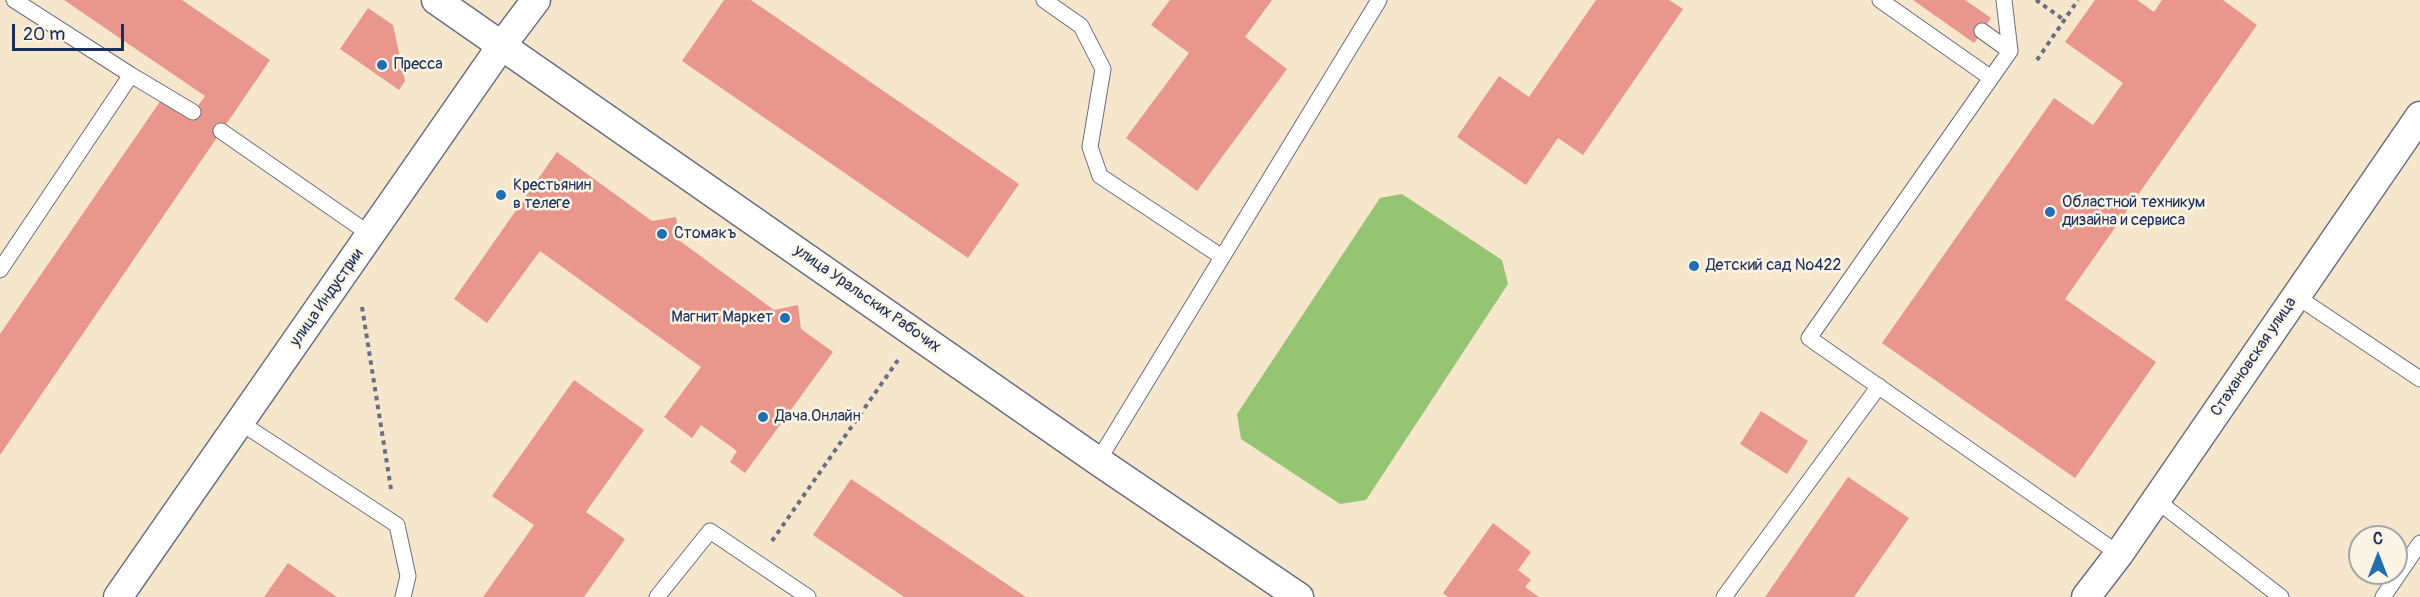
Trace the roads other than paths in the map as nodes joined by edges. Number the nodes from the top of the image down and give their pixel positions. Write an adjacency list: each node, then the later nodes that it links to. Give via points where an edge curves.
1 (14, 0): 11 (lane)
2 (436, 0): 9 (street, улица Уральских Рабочих)
3 (536, 0): 9 (street, улица Индустрии)
4 (1044, 0): 17 (lane, via 1081,26 1103,69 1090,147 1100,176)
5 (1379, 0): 17 (lane)
6 (1880, 0): 12 (lane)
7 (2004, 0): 10 (lane)
8 (1982, 32): 10 (lane)
9 (502, 45): 16 (street, улица Индустрии); 23 (street, улица Уральских Рабочих)
10 (2010, 51): 12 (lane)
11 (131, 75): 13 (lane); 18 (lane)
12 (1991, 78): 21 (lane, via 1809,338)
13 (194, 112)
14 (2420, 116): 19 (street, Стахановская улица)
15 (221, 131): 16 (lane)
16 (371, 235): 22 (street, улица Индустрии)
17 (1222, 257): 23 (lane)
18 (0, 270)
19 (2296, 296): 20 (lane); 24 (street, Стахановская улица)
20 (2420, 379)
21 (1879, 386): 26 (lane); 32 (lane)
22 (240, 423): 27 (street, улица Индустрии); 28 (lane, via 397,525 408,576)
23 (1098, 460): 31 (street, улица Уральских Рабочих)
24 (2156, 500): 26 (street, Стахановская улица); 34 (lane)
25 (2420, 543): 35 (lane)
26 (2119, 554): 33 (street, Стахановская улица)
27 (118, 597)
28 (402, 597)
29 (657, 597): 30 (lane, via 710,531)
30 (808, 597)
31 (1299, 597)
32 (1724, 597)
33 (2086, 597)
34 (2281, 597)
35 (2383, 597)

